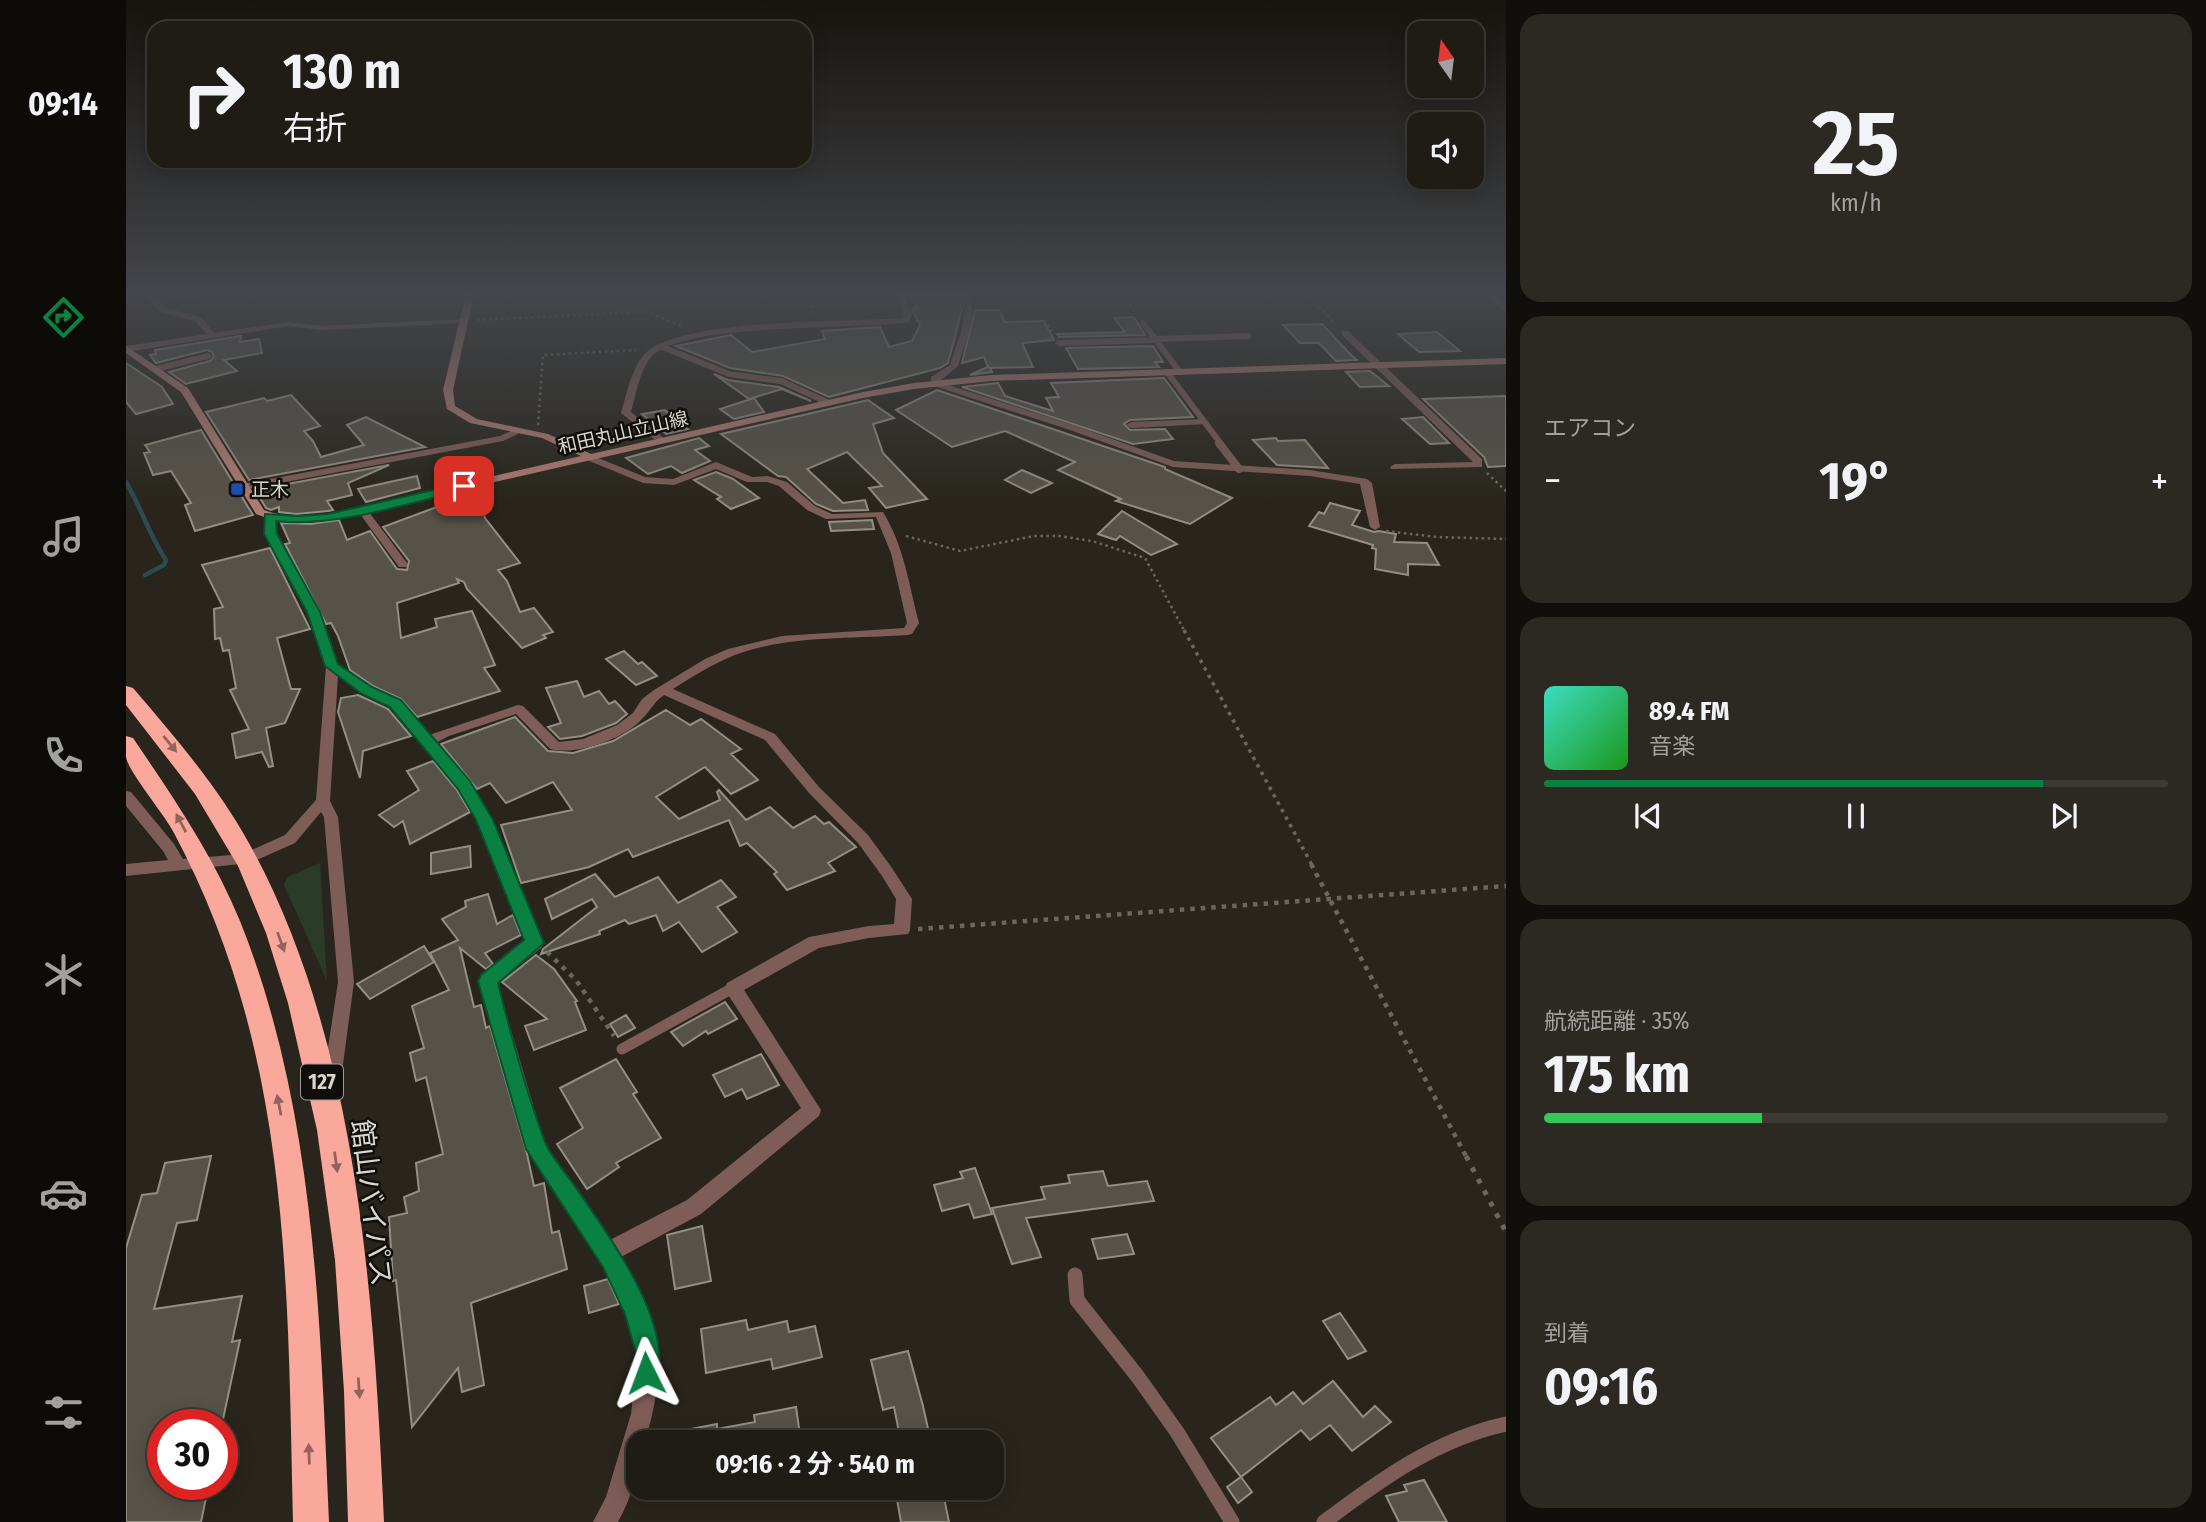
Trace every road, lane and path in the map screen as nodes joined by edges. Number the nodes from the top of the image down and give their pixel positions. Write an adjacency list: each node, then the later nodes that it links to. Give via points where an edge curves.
1 (150, 365): 10 (main road)
2 (172, 365): 10 (lane)
3 (454, 365): 17 (main road, via 448,390 450,407 476,424)
4 (542, 365): 18 (path)
5 (642, 365): 19 (street, via 626,413)
6 (705, 365): 14 (lane, via 729,374 781,382)
7 (954, 365): 13 (street)
8 (1175, 365): 12 (lane)
9 (1378, 365): 12 (main road, 和田丸山立山線); 21 (street)
10 (156, 369): 24 (main road, via 185,390)
11 (1167, 372): 12 (main road, 和田丸山立山線); 13 (main road, 和田丸山立山線); 15 (lane)
12 (1180, 372)
13 (934, 383): 14 (main road, 和田丸山立山線); 23 (street, via 1173,464)
14 (829, 403): 19 (main road, 和田丸山立山線)
15 (1204, 422): 16 (street); 23 (lane)
16 (1130, 425)
17 (515, 432): 18 (main road); 24 (street, via 503,438)
18 (537, 434): 20 (main road)
19 (663, 441): 20 (main road, 和田丸山立山線)
20 (591, 458): 26 (main road, 和田丸山立山線); 29 (street, via 643,480 674,482 716,465 751,480 783,484 811,508 830,517 879,514)
21 (1478, 465): 22 (street); 25 (path)
22 (1395, 467)
23 (1239, 469): 28 (street, via 1363,481)
24 (243, 487): 27 (main road, via 255,507)
25 (1506, 491)
26 (362, 510): 27 (main road, 和田丸山立山線, via 311,520); 31 (street)
27 (269, 517): 32 (street, via 271,534 313,612)
28 (1376, 527): 30 (path, via 1436,537)
29 (891, 531): 33 (street, via 913,623 908,631 780,639 710,662); 43 (path, via 960,551 1034,536 1059,536 1145,558)
30 (1506, 539)
31 (403, 565)
32 (332, 666): 35 (street, via 367,691 396,704); 38 (street)
33 (664, 690): 35 (street, via 612,733 571,746 555,746 518,709); 44 (street, via 770,737 887,872 904,900)
34 (126, 692): 39 (highway, 館山バイパス / 127, one-way to 39, via 174,748)
35 (426, 742): 45 (street, via 464,785 485,820)
36 (126, 743): 40 (highway, 127, one-way to 36, via 177,814)
37 (126, 796): 40 (street, via 169,848)
38 (323, 802): 39 (street, via 290,839); 48 (street, via 331,817 346,982)
39 (245, 859): 40 (street); 48 (highway, 館山バイパス / 127, one-way to 48, via 291,968)
40 (190, 864): 41 (street); 53 (highway, 127, one-way to 40, via 303,1301 283,1128 253,988 231,926)
41 (126, 870)
42 (1506, 886): 43 (path)
43 (1330, 898): 44 (path); 49 (path)
44 (902, 930): 46 (street, via 815,942)
45 (535, 943): 47 (path, via 558,961 591,999); 50 (street, via 488,981 537,1149)
46 (733, 988): 47 (lane); 50 (street, via 812,1110 694,1207)
47 (622, 1049)
48 (328, 1108): 54 (highway, 館山バイパス / 127, one-way to 54, via 352,1279)
49 (1506, 1232)
50 (607, 1253): 55 (street, via 637,1311 648,1353 642,1414 616,1502)
51 (1075, 1275): 56 (lane, via 1077,1300 1146,1388)
52 (1506, 1424): 57 (lane, via 1480,1427 1401,1468)
53 (311, 1522)
54 (366, 1522)
55 (605, 1522)
56 (1232, 1522)
57 (1324, 1522)

